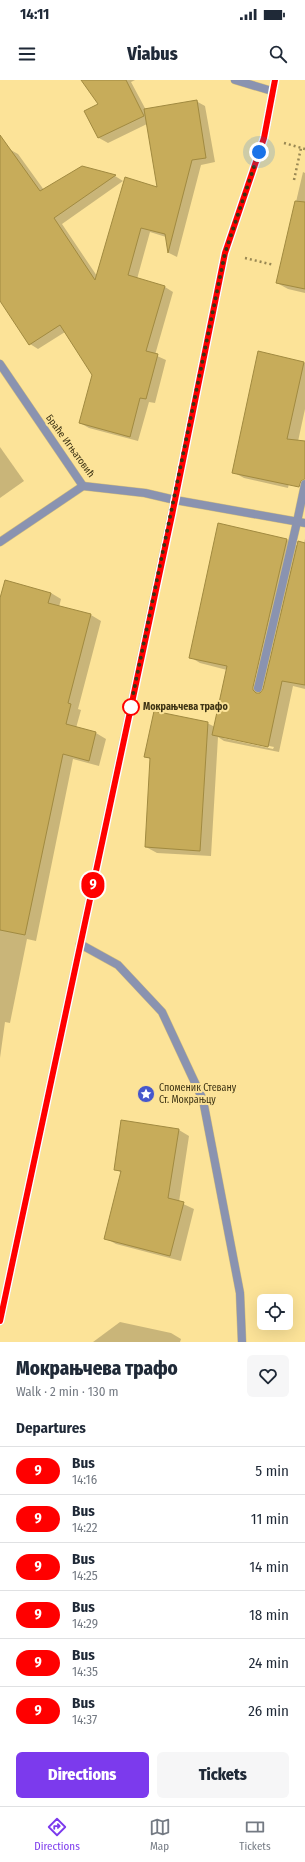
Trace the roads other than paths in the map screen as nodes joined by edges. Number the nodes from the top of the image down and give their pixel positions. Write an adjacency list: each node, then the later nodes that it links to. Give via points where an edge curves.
1 (235, 80): 3 (street)
2 (275, 80): 3 (street)
3 (272, 91): 7 (street, via 264,138 225,253)
4 (0, 364): 6 (street, Браће Игњатовић)
5 (305, 484): 8 (street)
6 (84, 486): 7 (street, Браће Игњатовић); 9 (street)
7 (175, 500): 8 (street, Браће Игњатовић); 11 (street)
8 (301, 522): 10 (street)
9 (0, 542)
10 (258, 688)
11 (80, 944): 12 (street); 13 (street, via 118,964 162,1012 203,1100 240,1293)
12 (0, 1321)
13 (242, 1342)

